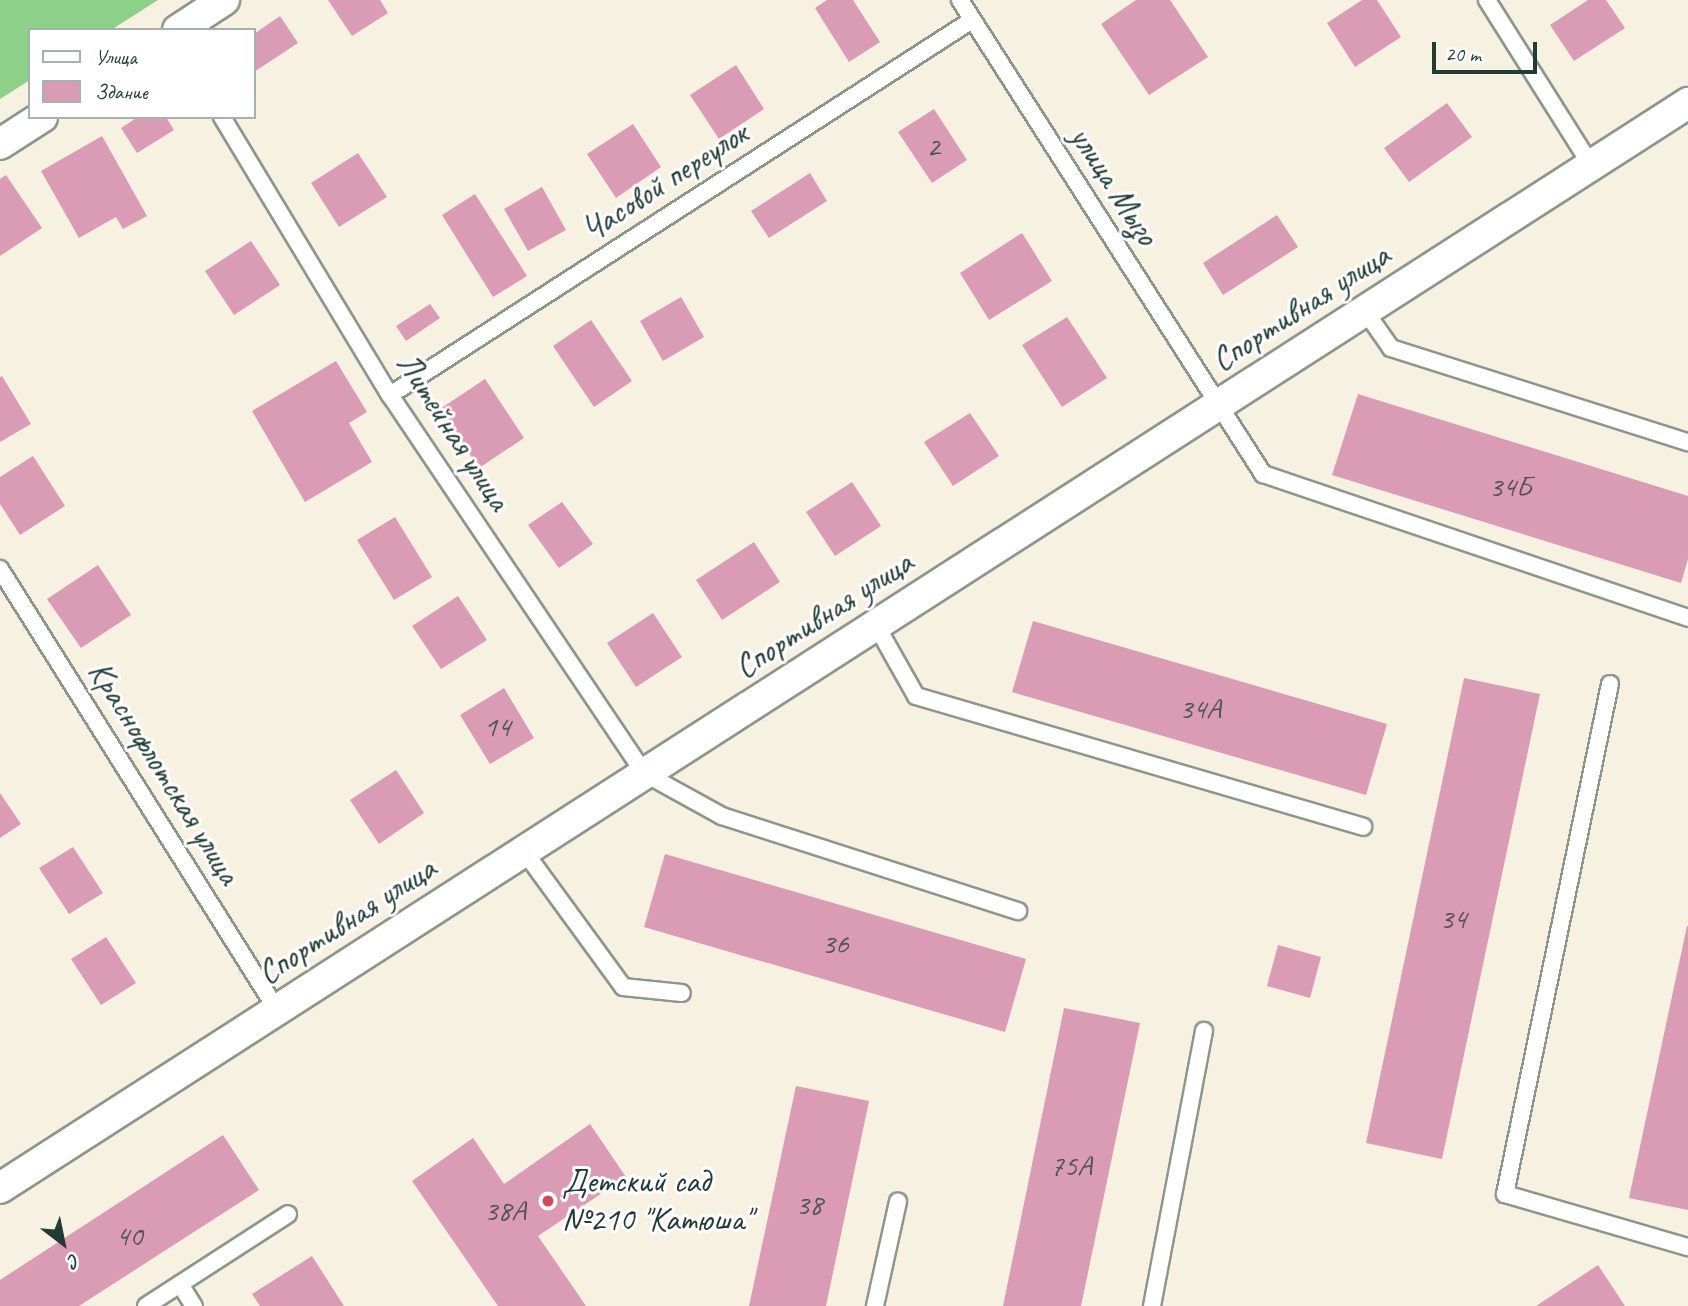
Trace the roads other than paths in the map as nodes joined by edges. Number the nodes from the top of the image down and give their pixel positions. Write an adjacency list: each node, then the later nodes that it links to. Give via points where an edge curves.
1 (224, 0): 5 (street)
2 (960, 0): 4 (lane, улица Мызо)
3 (1487, 0): 10 (lane)
4 (972, 20): 12 (lane, Часовой переулок); 13 (lane, улица Мызо)
5 (181, 28)
6 (1688, 103): 10 (street, Спортивная улица)
7 (39, 119): 9 (street)
8 (223, 119): 12 (lane, Литейная улица)
9 (0, 144)
10 (1591, 165): 11 (street, Спортивная улица)
11 (1365, 311): 13 (street, Спортивная улица); 14 (lane, via 1391,348)
12 (390, 395): 19 (lane, Литейная улица)
13 (1219, 405): 16 (lane, улица Мызо, via 1263,474); 17 (street, Спортивная улица)
14 (1688, 442)
15 (0, 569): 24 (lane, Краснофлотская улица)
16 (1688, 618)
17 (876, 625): 19 (street, Спортивная улица); 20 (lane, via 916,696)
18 (1610, 684): 29 (lane, via 1505,1194)
19 (644, 774): 21 (street, Спортивная улица); 22 (lane, via 722,816)
20 (1363, 827)
21 (524, 850): 23 (lane, via 624,988); 24 (street, Спортивная улица)
22 (1018, 911)
23 (682, 993)
24 (277, 1010): 26 (street, Спортивная улица)
25 (1204, 1031): 34 (lane)
26 (0, 1188)
27 (898, 1202): 33 (lane)
28 (288, 1214): 30 (lane)
29 (1688, 1247)
30 (180, 1284): 31 (lane); 32 (lane)
31 (146, 1306)
32 (194, 1306)
33 (875, 1306)
34 (1152, 1306)

